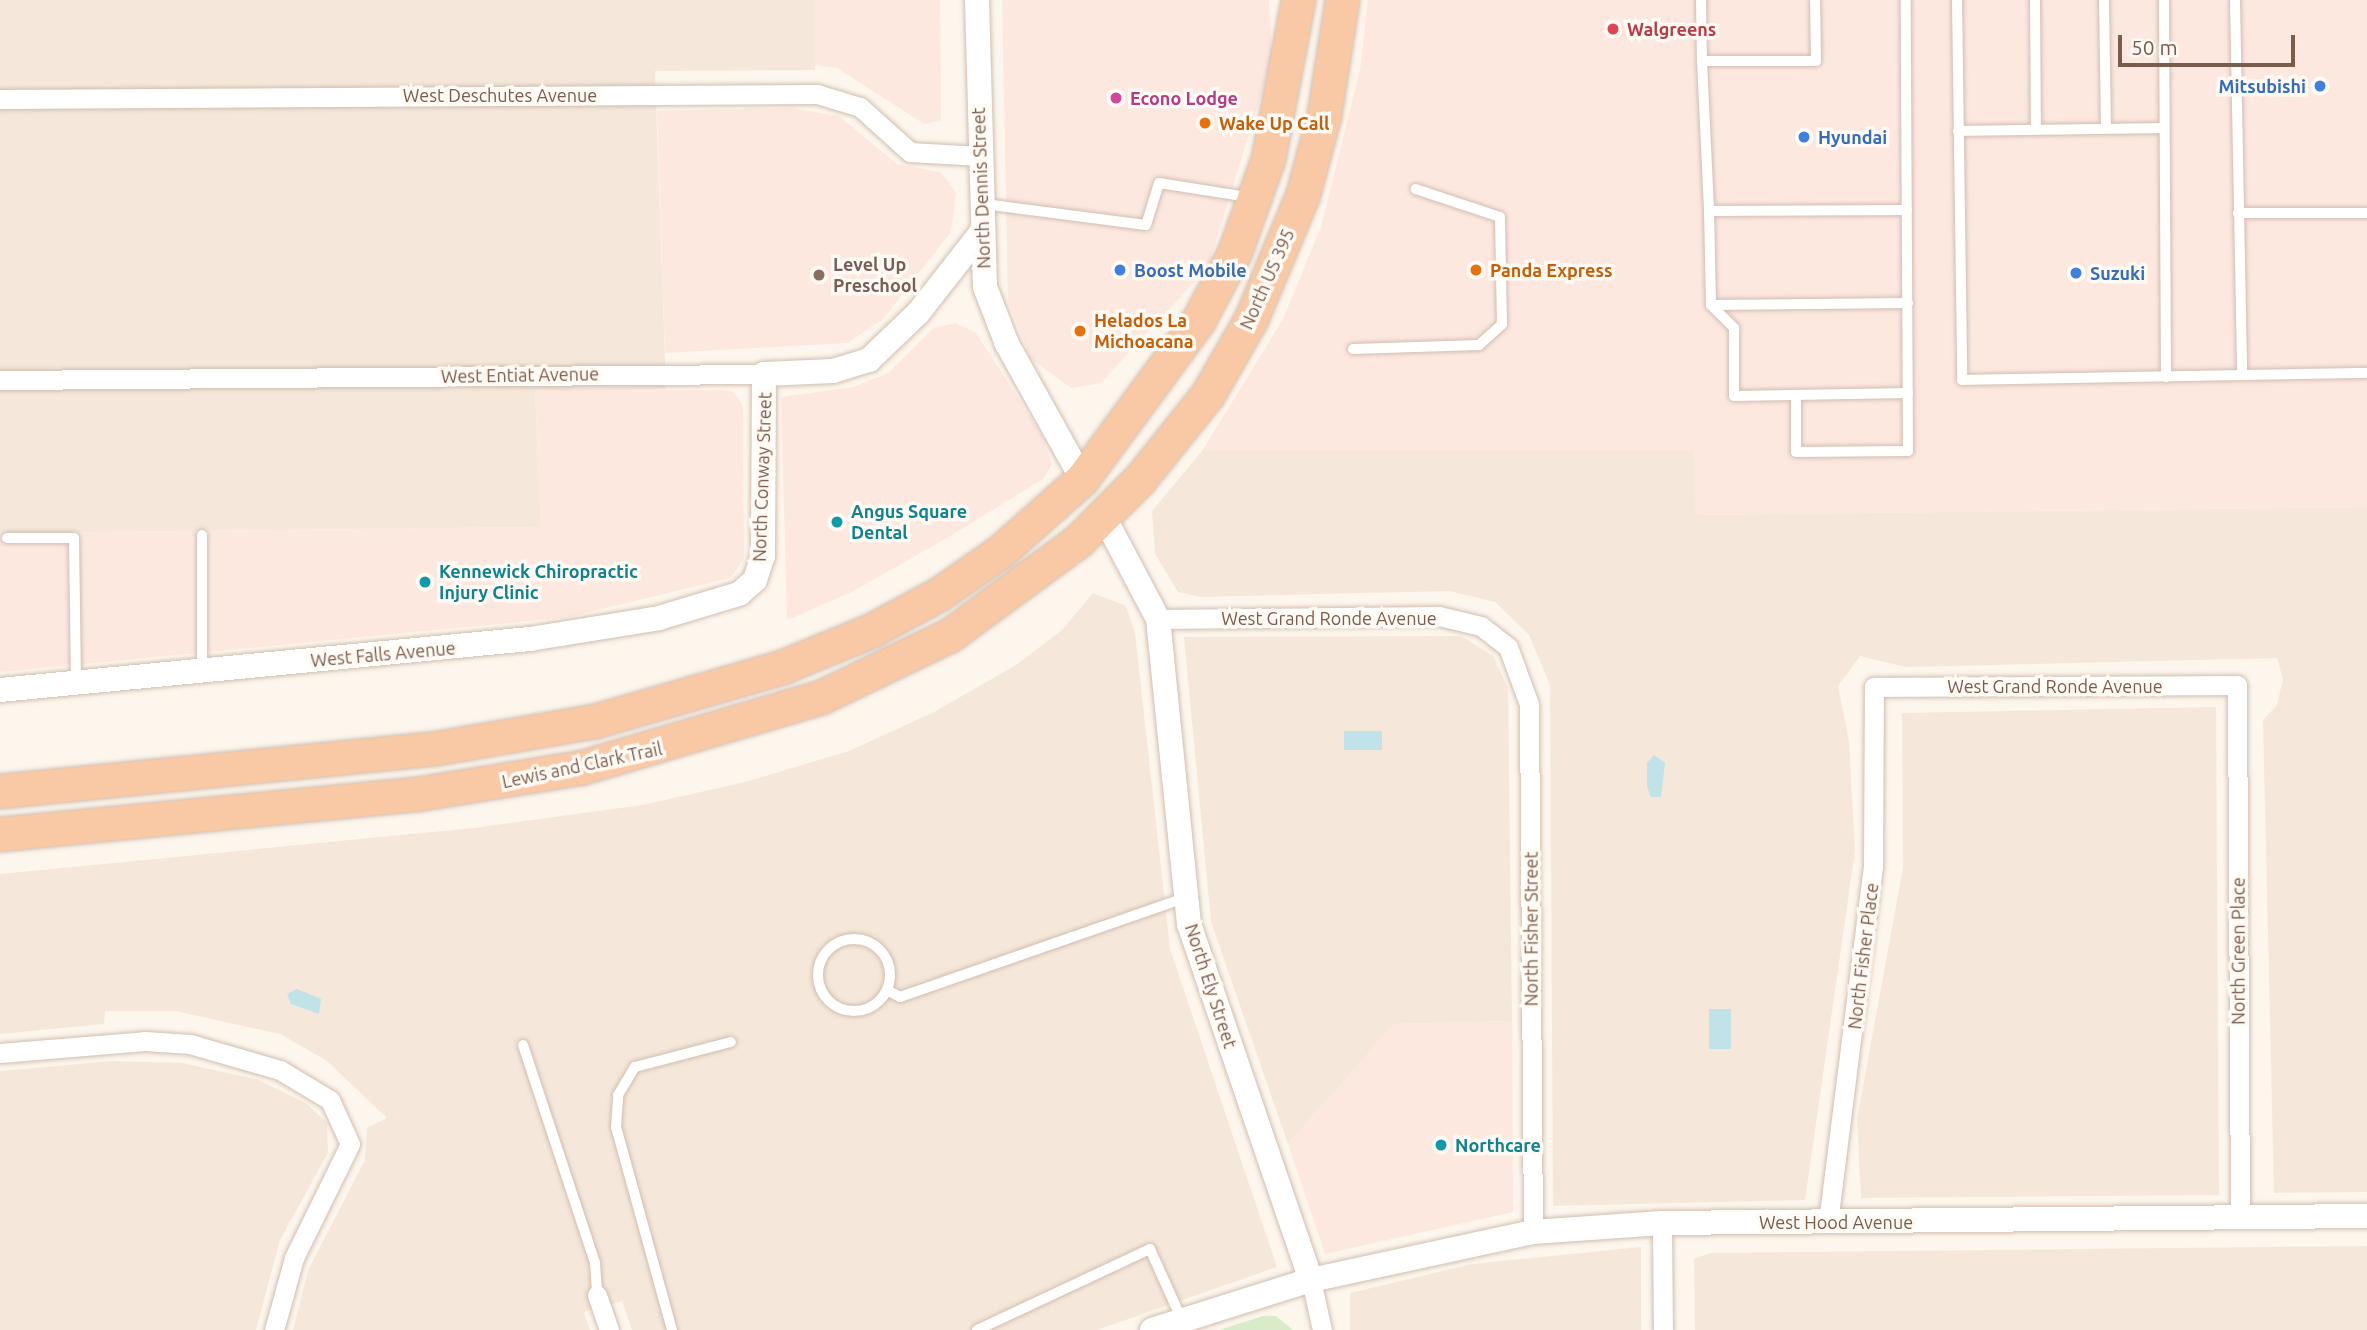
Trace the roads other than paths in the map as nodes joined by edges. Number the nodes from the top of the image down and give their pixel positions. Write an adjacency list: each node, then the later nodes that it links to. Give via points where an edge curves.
1 (977, 0): 18 (street, North Dennis Street)
2 (1298, 0): 20 (highway, via 1284,93)
3 (1342, 0): 38 (highway, North US 395, via 1314,155 1268,283 1208,394)
4 (1701, 0): 12 (lane)
5 (1815, 0): 12 (lane, via 1816,61)
6 (1906, 0): 22 (lane)
7 (1956, 0): 17 (lane)
8 (2035, 0): 16 (lane)
9 (2104, 0): 14 (lane)
10 (2164, 0): 15 (lane)
11 (2235, 0): 25 (lane)
12 (1702, 61): 23 (lane)
13 (0, 99): 18 (street, West Deschutes Avenue, via 817,94 860,107 910,152)
14 (2106, 128): 15 (lane); 16 (lane)
15 (2164, 128): 33 (lane)
16 (2036, 130): 17 (lane)
17 (1958, 131): 33 (lane, via 1962,380)
18 (980, 156): 21 (street, North Dennis Street)
19 (1416, 189): 29 (lane, via 1500,217 1502,324 1479,345)
20 (1255, 199): 21 (lane, via 1159,183 1146,225); 37 (highway, via 1198,321)
21 (980, 204): 26 (street, North Dennis Street)
22 (1907, 210): 23 (lane); 27 (lane)
23 (1709, 211): 28 (lane)
24 (2367, 213): 25 (lane)
25 (2238, 214): 32 (lane)
26 (980, 234): 31 (street, West Entiat Avenue, via 919,312 869,360 833,371); 37 (street, North Dennis Street, via 985,286 998,325)
27 (1908, 303): 28 (lane); 35 (lane)
28 (1711, 305): 36 (lane, via 1734,328 1734,396)
29 (1353, 349)
30 (2367, 373): 32 (lane)
31 (764, 374): 34 (street, West Entiat Avenue); 41 (street, North Conway Street, via 763,548)
32 (2242, 375): 33 (lane)
33 (2166, 377)
34 (0, 380)
35 (1908, 393): 36 (lane); 36 (lane, via 1908,451 1796,452)
36 (1796, 395)
37 (1082, 479): 49 (highway, via 1001,551 907,612 782,667 663,703 436,748)
38 (1104, 517): 42 (street, North Ely Street); 50 (highway, Lewis and Clark Trail, via 1025,585 911,657 821,697 670,746 468,788)
39 (202, 535): 44 (lane)
40 (7, 538): 45 (lane, via 74,538)
41 (755, 580): 44 (street, West Falls Avenue, via 719,603 573,634)
42 (1158, 619): 43 (street, West Grand Ronde Avenue, via 1439,615); 51 (street, North Ely Street)
43 (1497, 636): 60 (street, North Fisher Street, via 1516,662 1530,704)
44 (202, 671): 45 (street, West Falls Avenue)
45 (76, 683): 48 (street, West Falls Avenue)
46 (2236, 685): 47 (street, West Grand Ronde Avenue); 57 (street, North Green Place)
47 (1874, 687): 58 (street, North Fisher Place, via 1873,867)
48 (0, 690)
49 (0, 791)
50 (0, 834)
51 (1185, 897): 52 (lane, via 900,997); 61 (street, North Ely Street)
52 (887, 990): 52 (lane, via 889,968 869,942 847,940 821,960 822,992 839,1007 871,1007)
53 (730, 1042): 66 (lane, via 635,1067 618,1095 616,1127)
54 (523, 1045): 62 (lane, via 595,1263)
55 (0, 1053): 64 (street, via 145,1041 190,1044 280,1070 330,1100 347,1125 347,1156 294,1258)
56 (2367, 1216): 57 (street, West Hood Avenue)
57 (2240, 1217): 58 (street, West Hood Avenue)
58 (1828, 1222): 59 (street, West Hood Avenue)
59 (1662, 1223): 60 (street, West Hood Avenue); 70 (street)
60 (1534, 1232): 61 (street, West Hood Avenue)
61 (1311, 1280): 63 (street, West Hood Avenue); 69 (street, North Ely Street)
62 (597, 1295): 65 (street)
63 (1181, 1318): 67 (lane, via 1150,1249); 68 (street, West Hood Avenue)
64 (274, 1330)
65 (609, 1330)
66 (672, 1330)
67 (977, 1330)
68 (1152, 1330)
69 (1322, 1330)
70 (1663, 1330)

